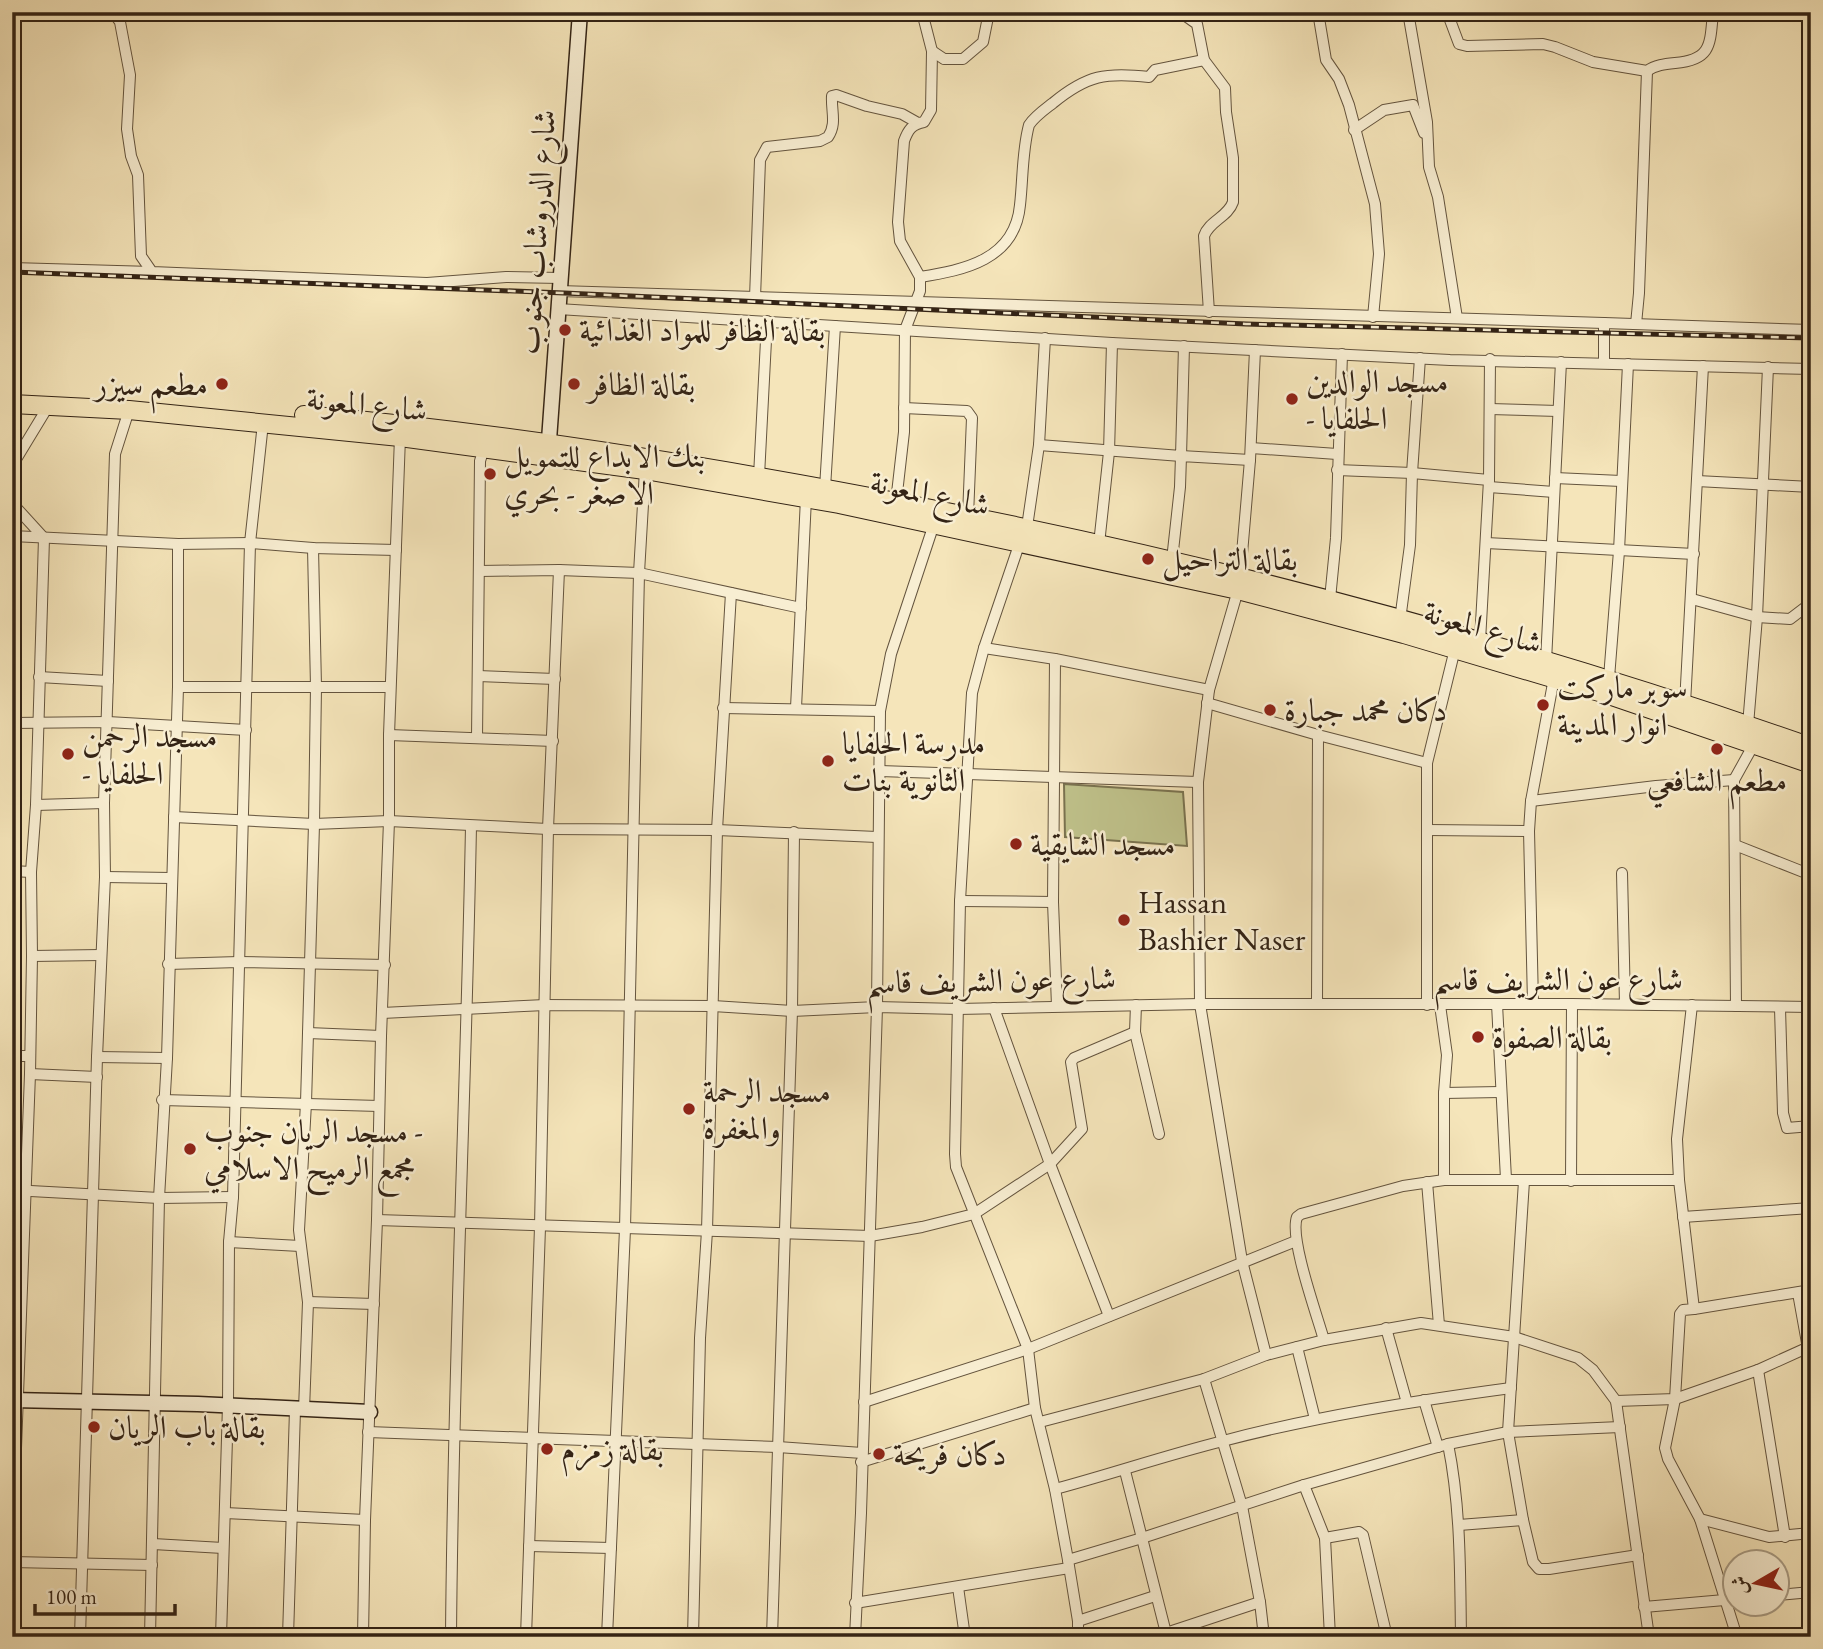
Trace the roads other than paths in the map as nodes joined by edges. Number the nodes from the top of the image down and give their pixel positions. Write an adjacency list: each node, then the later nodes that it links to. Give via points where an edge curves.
1 (113, 12): 17 (street, via 121,22 129,62 127,128 138,176 141,256)
2 (580, 12): 19 (street, شارع الدروشاب جنوب)
3 (922, 12): 10 (street)
4 (989, 12): 10 (street, via 983,42 963,59 944,59)
5 (1180, 12): 11 (street, via 1197,24)
6 (1318, 12): 14 (street, via 1326,60 1349,105)
7 (1408, 12): 15 (street)
8 (1447, 12): 12 (street, via 1459,44 1543,44 1593,62)
9 (1713, 12): 12 (street, via 1707,51 1692,61)
10 (932, 51): 13 (street, via 931,110 924,122)
11 (1204, 60): 18 (street, via 1155,70 1149,77 1100,77 1063,95 1028,125 1019,214 1008,239 973,266); 23 (street, via 1225,89 1233,158 1233,202 1204,236)
12 (1647, 71): 28 (street)
13 (918, 123): 18 (street, via 908,130 904,141 898,222 900,241); 20 (street, via 836,95 832,96 834,121 828,137 767,147 760,160)
14 (1354, 130): 15 (street, via 1384,110 1413,104); 24 (street, via 1377,220)
15 (1428, 144): 25 (street)
16 (12, 268): 17 (street)
17 (152, 272): 19 (street, via 427,283 518,276)
18 (920, 277): 21 (street)
19 (559, 284): 20 (street); 22 (street, شارع الدروشاب جنوب)
20 (755, 298): 21 (street)
21 (915, 303): 23 (street); 30 (street)
22 (558, 309): 26 (street); 57 (street, شارع الدروشاب جنوب)
23 (1209, 312): 24 (street)
24 (1373, 317): 25 (street)
25 (1457, 318): 27 (street)
26 (767, 321): 29 (street); 66 (street)
27 (1604, 323): 28 (street); 40 (street)
28 (1636, 324): 31 (street)
29 (835, 326): 30 (street); 72 (street)
30 (905, 330): 32 (street); 48 (street)
31 (1811, 330)
32 (1045, 338): 33 (street); 54 (street)
33 (1112, 343): 34 (street); 58 (street)
34 (1185, 346): 35 (street); 60 (street)
35 (1255, 350): 36 (street); 56 (street)
36 (1342, 354): 37 (street); 59 (street)
37 (1420, 358): 38 (street); 65 (street)
38 (1490, 359): 39 (street); 49 (street)
39 (1561, 362): 40 (street); 51 (street)
40 (1604, 363): 41 (street)
41 (1628, 365): 42 (street); 68 (street)
42 (1703, 366): 43 (street); 69 (street)
43 (1768, 368): 44 (street); 71 (street)
44 (1811, 369)
45 (12, 392): 57 (highway, شارع المعونة, via 380,422)
46 (12, 404): 47 (highway, شارع المعونة)
47 (49, 405): 50 (highway, شارع المعونة); 62 (street)
48 (904, 408): 76 (street); 78 (street, via 967,411 972,418)
49 (1490, 409): 51 (street); 70 (street)
50 (129, 410): 52 (highway, شارع المعونة); 83 (street, via 115,454)
51 (1559, 411): 67 (street)
52 (263, 423): 53 (highway, شارع المعونة); 84 (street)
53 (400, 437): 55 (highway, شارع المعونة); 90 (street)
54 (1040, 445): 58 (street); 80 (street)
55 (484, 448): 57 (highway, شارع المعونة); 95 (street)
56 (1251, 448): 59 (street); 61 (street)
57 (549, 450): 63 (highway, شارع المعونة); 66 (highway, شارع المعونة, via 647,457)
58 (1109, 452): 60 (street); 87 (street)
59 (1337, 454): 64 (street)
60 (1181, 456): 61 (street); 93 (street)
61 (1250, 460): 97 (street)
62 (12, 466)
63 (645, 470): 75 (highway, شارع المعونة); 96 (street)
64 (1337, 470): 65 (street); 99 (street)
65 (1412, 473): 70 (street); 104 (street, via 1410,545)
66 (759, 476): 72 (highway, شارع المعونة)
67 (1555, 478): 68 (street); 74 (street)
68 (1621, 481): 91 (street)
69 (1697, 481): 71 (street); 92 (street)
70 (1489, 484): 74 (street); 85 (street)
71 (1763, 485): 73 (street); 103 (street)
72 (825, 488): 76 (highway, شارع المعونة)
73 (1811, 488)
74 (1554, 492): 88 (street)
75 (806, 498): 79 (highway, شارع المعونة); 102 (street)
76 (896, 502): 78 (highway, شارع المعونة)
77 (12, 503): 82 (street)
78 (968, 516): 80 (highway, شارع المعونة)
79 (934, 524): 80 (highway, شارع المعونة); 125 (street, via 891,654)
80 (1023, 535): 87 (highway, شارع المعونة); 97 (highway, شارع المعونة); 106 (street)
81 (12, 536): 82 (street)
82 (44, 538): 83 (street); 111 (street)
83 (112, 540): 86 (street); 115 (street)
84 (250, 543): 86 (street); 89 (street); 116 (street)
85 (1486, 543): 88 (street); 105 (street)
86 (178, 544): 117 (street)
87 (1099, 544): 93 (highway, شارع المعونة)
88 (1551, 547): 91 (street); 109 (street)
89 (313, 548): 90 (street); 118 (street)
90 (396, 550): 119 (street)
91 (1619, 551): 92 (street); 113 (street)
92 (1694, 554): 100 (street)
93 (1172, 560): 97 (highway, شارع المعونة)
94 (559, 570): 95 (street); 96 (street); 114 (street)
95 (479, 571): 110 (street)
96 (639, 573): 98 (street); 154 (street)
97 (1239, 583): 99 (highway, شارع المعونة); 107 (highway, شارع المعونة); 120 (street)
98 (731, 593): 102 (street); 123 (street)
99 (1330, 599): 104 (highway, شارع المعونة)
100 (1692, 599): 103 (street); 122 (street)
101 (1811, 603): 103 (street, via 1790,619)
102 (801, 608): 124 (street)
103 (1757, 617): 130 (street)
104 (1400, 621): 105 (highway, شارع المعونة)
105 (1480, 641): 109 (highway, شارع المعونة)
106 (984, 648): 108 (street); 141 (street, via 973,684)
107 (1455, 649): 112 (highway, شارع المعونة); 138 (street)
108 (1055, 659): 120 (street); 142 (street)
109 (1546, 661): 113 (highway, شارع المعونة)
110 (478, 676): 114 (street); 134 (street)
111 (39, 677): 115 (street); 128 (street)
112 (1554, 678): 136 (highway, شارع المعونة); 145 (street)
113 (1609, 678): 122 (highway, شارع المعونة)
114 (555, 679): 135 (street)
115 (108, 681): 126 (street)
116 (247, 686): 117 (street); 118 (street); 131 (street)
117 (178, 687): 129 (street)
118 (316, 687): 119 (street); 151 (street)
119 (390, 687): 132 (street)
120 (1209, 690): 121 (street)
121 (1207, 703): 133 (street); 144 (street)
122 (1685, 704): 130 (highway, شارع المعونة)
123 (723, 708): 124 (street); 155 (street)
124 (796, 708): 125 (street)
125 (880, 711): 140 (street)
126 (108, 722): 128 (street); 129 (street); 146 (street)
127 (12, 723): 128 (street)
128 (39, 723): 147 (street)
129 (177, 725): 131 (street); 148 (street)
130 (1748, 725): 137 (highway, شارع المعونة)
131 (246, 730): 150 (street)
132 (388, 735): 134 (street); 149 (street)
133 (1318, 735): 138 (street); 175 (street)
134 (477, 738): 135 (street)
135 (552, 741): 153 (street)
136 (1754, 744): 139 (highway, شارع المعونة); 143 (street)
137 (1811, 747)
138 (1427, 763): 156 (street)
139 (1811, 764)
140 (880, 771): 141 (street); 159 (street)
141 (966, 775): 142 (street); 167 (street)
142 (1054, 778): 144 (street); 168 (street)
143 (1734, 780): 145 (street); 160 (street)
144 (1198, 782): 179 (street)
145 (1531, 802): 157 (street)
146 (104, 803): 147 (street); 165 (street)
147 (36, 805): 162 (street)
148 (174, 817): 150 (street); 166 (street)
149 (389, 821): 151 (street); 152 (street); 174 (street)
150 (243, 822): 151 (street); 171 (street)
151 (314, 824): 173 (street)
152 (471, 826): 153 (street); 192 (street)
153 (548, 829): 154 (street); 177 (street)
154 (633, 830): 155 (street); 186 (street)
155 (717, 830): 158 (street); 187 (street)
156 (1428, 830): 157 (street); 184 (street)
157 (1529, 831): 176 (street)
158 (794, 832): 159 (street); 196 (street)
159 (877, 837): 190 (street)
160 (1735, 845): 164 (street); 189 (street)
161 (12, 871): 162 (street)
162 (31, 872): 169 (street)
163 (1622, 873): 183 (street)
164 (1811, 875)
165 (105, 877): 166 (street); 170 (street)
166 (171, 878): 172 (street)
167 (960, 901): 168 (street); 195 (street)
168 (1053, 902): 188 (street)
169 (32, 956): 170 (street); 202 (street)
170 (101, 956): 203 (street)
171 (239, 962): 172 (street); 173 (street); 210 (street)
172 (168, 964): 204 (street)
173 (311, 964): 174 (street); 199 (street)
174 (385, 965): 197 (street)
175 (1317, 1003): 179 (street, شارع عون الشريف قاسم); 184 (street, شارع عون الشريف قاسم)
176 (1534, 1003): 181 (street, شارع عون الشريف قاسم); 182 (street, شارع عون الشريف قاسم)
177 (545, 1004): 186 (street, شارع عون الشريف قاسم); 192 (street, شارع عون الشريف قاسم); 232 (street)
178 (1136, 1004): 179 (street, شارع عون الشريف قاسم); 188 (street, شارع عون الشريف قاسم); 198 (street)
179 (1200, 1004): 240 (street)
180 (1440, 1004): 181 (street, شارع عون الشريف قاسم); 184 (street, شارع عون الشريف قاسم); 207 (street, via 1447,1055)
181 (1497, 1004): 208 (street)
182 (1572, 1004): 183 (street, شارع عون الشريف قاسم); 220 (street)
183 (1625, 1004): 185 (street, شارع عون الشريف قاسم)
184 (1427, 1005)
185 (1692, 1005): 189 (street, شارع عون الشريف قاسم); 218 (street, via 1678,1124)
186 (628, 1006): 187 (street, شارع عون الشريف قاسم); 233 (street)
187 (713, 1006): 196 (street, شارع عون الشريف قاسم); 234 (street)
188 (1057, 1006): 193 (street, شارع عون الشريف قاسم)
189 (1737, 1006): 194 (street, شارع عون الشريف قاسم)
190 (877, 1007): 195 (street, شارع عون الشريف قاسم); 196 (street, شارع عون الشريف قاسم); 236 (street)
191 (1811, 1007): 194 (street, شارع عون الشريف قاسم)
192 (467, 1008): 197 (street, شارع عون الشريف قاسم); 231 (street)
193 (994, 1008): 195 (street, شارع عون الشريف قاسم); 215 (street)
194 (1780, 1008): 213 (street, via 1783,1113 1787,1128)
195 (958, 1009): 228 (street, via 956,1167)
196 (792, 1011): 235 (street)
197 (382, 1013): 200 (street)
198 (1135, 1032): 214 (street); 215 (street, via 1071,1062 1082,1129)
199 (308, 1033): 200 (street); 211 (street)
200 (381, 1036): 212 (street)
201 (12, 1056): 202 (street)
202 (29, 1056): 205 (street)
203 (97, 1057): 204 (street); 206 (street)
204 (167, 1058): 209 (street)
205 (30, 1074): 206 (street); 223 (street)
206 (97, 1077): 224 (street)
207 (1444, 1093): 208 (street); 216 (street)
208 (1500, 1093): 217 (street)
209 (162, 1100): 210 (street); 226 (street)
210 (235, 1101): 211 (street); 225 (street)
211 (306, 1102): 212 (street); 239 (street)
212 (379, 1106): 230 (street)
213 (1811, 1126)
214 (1159, 1134)
215 (1050, 1164): 228 (street); 246 (street)
216 (1444, 1180): 217 (street); 221 (street)
217 (1506, 1180): 219 (street)
218 (1679, 1180): 220 (street); 229 (street)
219 (1524, 1181): 220 (street); 249 (street)
220 (1571, 1181)
221 (1427, 1182): 238 (street, via 1301,1214 1295,1222); 247 (street)
222 (12, 1191): 223 (street)
223 (25, 1191): 224 (street); 260 (street)
224 (93, 1195): 226 (street); 263 (street)
225 (233, 1197): 226 (street); 237 (street)
226 (159, 1198): 265 (street)
227 (1811, 1208): 229 (street)
228 (974, 1214): 236 (street); 253 (street)
229 (1683, 1217): 245 (street)
230 (377, 1220): 231 (street); 244 (street)
231 (460, 1223): 232 (street); 276 (street)
232 (540, 1227): 233 (street); 277 (street)
233 (625, 1229): 234 (street); 278 (street)
234 (707, 1231): 235 (street); 281 (street)
235 (783, 1233): 236 (street); 282 (street)
236 (870, 1236): 264 (street)
237 (229, 1241): 239 (street); 267 (street)
238 (1296, 1241): 240 (street); 250 (street)
239 (300, 1246): 243 (street)
240 (1242, 1261): 246 (street); 254 (street)
241 (1811, 1290): 242 (street)
242 (1798, 1293): 245 (street); 251 (street)
243 (308, 1301): 244 (street); 269 (street)
244 (373, 1304): 270 (street)
245 (1694, 1308): 259 (street, via 1680,1314)
246 (1109, 1316): 253 (street)
247 (1439, 1325): 248 (street); 249 (street)
248 (1386, 1328): 250 (street); 266 (street)
249 (1514, 1337): 258 (street); 262 (street, via 1578,1358)
250 (1324, 1340): 252 (street)
251 (1809, 1346): 255 (street); 256 (street)
252 (1297, 1347): 254 (street); 271 (street)
253 (1028, 1349): 264 (street); 268 (street)
254 (1266, 1355): 257 (street)
255 (1811, 1365)
256 (1758, 1370): 259 (street); 295 (street)
257 (1204, 1379): 272 (street); 279 (street)
258 (1511, 1388): 261 (street); 275 (street)
259 (1675, 1399): 262 (street); 292 (street, via 1665,1448)
260 (15, 1400): 263 (street); 302 (street)
261 (1424, 1400): 266 (street); 280 (street)
262 (1616, 1401): 273 (street)
263 (87, 1402): 265 (street); 305 (street)
264 (864, 1402): 283 (street)
265 (156, 1403): 267 (street); 298 (street)
266 (1407, 1403): 271 (street)
267 (228, 1405): 269 (street); 288 (street)
268 (1035, 1408): 272 (street); 283 (street)
269 (299, 1410): 270 (street); 289 (street)
270 (370, 1412): 274 (street)
271 (1315, 1419): 279 (street)
272 (1040, 1422): 286 (street)
273 (1620, 1427): 275 (street); 303 (street)
274 (368, 1432): 276 (street); 290 (street)
275 (1508, 1432): 280 (street); 291 (street)
276 (453, 1436): 277 (street); 325 (street)
277 (532, 1438): 278 (street); 299 (street)
278 (615, 1441): 281 (street); 301 (street)
279 (1222, 1441): 284 (street); 287 (street)
280 (1443, 1445): 285 (street); 293 (street, via 1456,1483)
281 (699, 1446): 282 (street); 328 (street)
282 (778, 1447): 283 (street); 329 (street)
283 (862, 1457): 315 (street)
284 (1125, 1471): 286 (street); 296 (street)
285 (1304, 1485): 287 (street); 297 (street)
286 (1055, 1489): 306 (street)
287 (1242, 1506): 296 (street); 314 (street)
288 (225, 1513): 289 (street); 300 (street)
289 (292, 1516): 290 (street); 323 (street)
290 (365, 1520): 324 (street)
291 (1523, 1520): 293 (street); 303 (street, via 1533,1562 1539,1569)
292 (1700, 1520): 295 (street, via 1755,1535); 308 (street)
293 (1459, 1525): 336 (street)
294 (1811, 1534): 295 (street)
295 (1785, 1537)
296 (1142, 1538): 306 (street); 312 (street)
297 (1325, 1538): 334 (street); 335 (street, via 1363,1535)
298 (153, 1544): 300 (street); 307 (street)
299 (529, 1546): 301 (street); 326 (street)
300 (223, 1548): 322 (street)
301 (611, 1548): 327 (street)
302 (12, 1555)
303 (1638, 1555): 316 (street)
304 (12, 1562): 305 (street)
305 (82, 1562): 307 (street); 320 (street)
306 (1068, 1564): 309 (street); 318 (street)
307 (152, 1565): 321 (street)
308 (1722, 1576)
309 (958, 1587): 315 (street); 331 (street)
310 (1811, 1592): 311 (street)
311 (1792, 1594)
312 (1156, 1596): 318 (street); 319 (street)
313 (1722, 1600): 316 (street)
314 (1260, 1602): 319 (street); 333 (street)
315 (855, 1603): 330 (street)
316 (1644, 1607): 337 (street)
317 (1734, 1618): 338 (street)
318 (1078, 1620): 332 (street)
319 (1167, 1635)
320 (80, 1637)
321 (150, 1637)
322 (221, 1637)
323 (288, 1637)
324 (363, 1637)
325 (451, 1637)
326 (526, 1637)
327 (607, 1637)
328 (692, 1637)
329 (772, 1637)
330 (855, 1637)
331 (965, 1637)
332 (1078, 1637)
333 (1264, 1637)
334 (1330, 1637)
335 (1387, 1637)
336 (1461, 1637)
337 (1649, 1637)
338 (1737, 1637)

